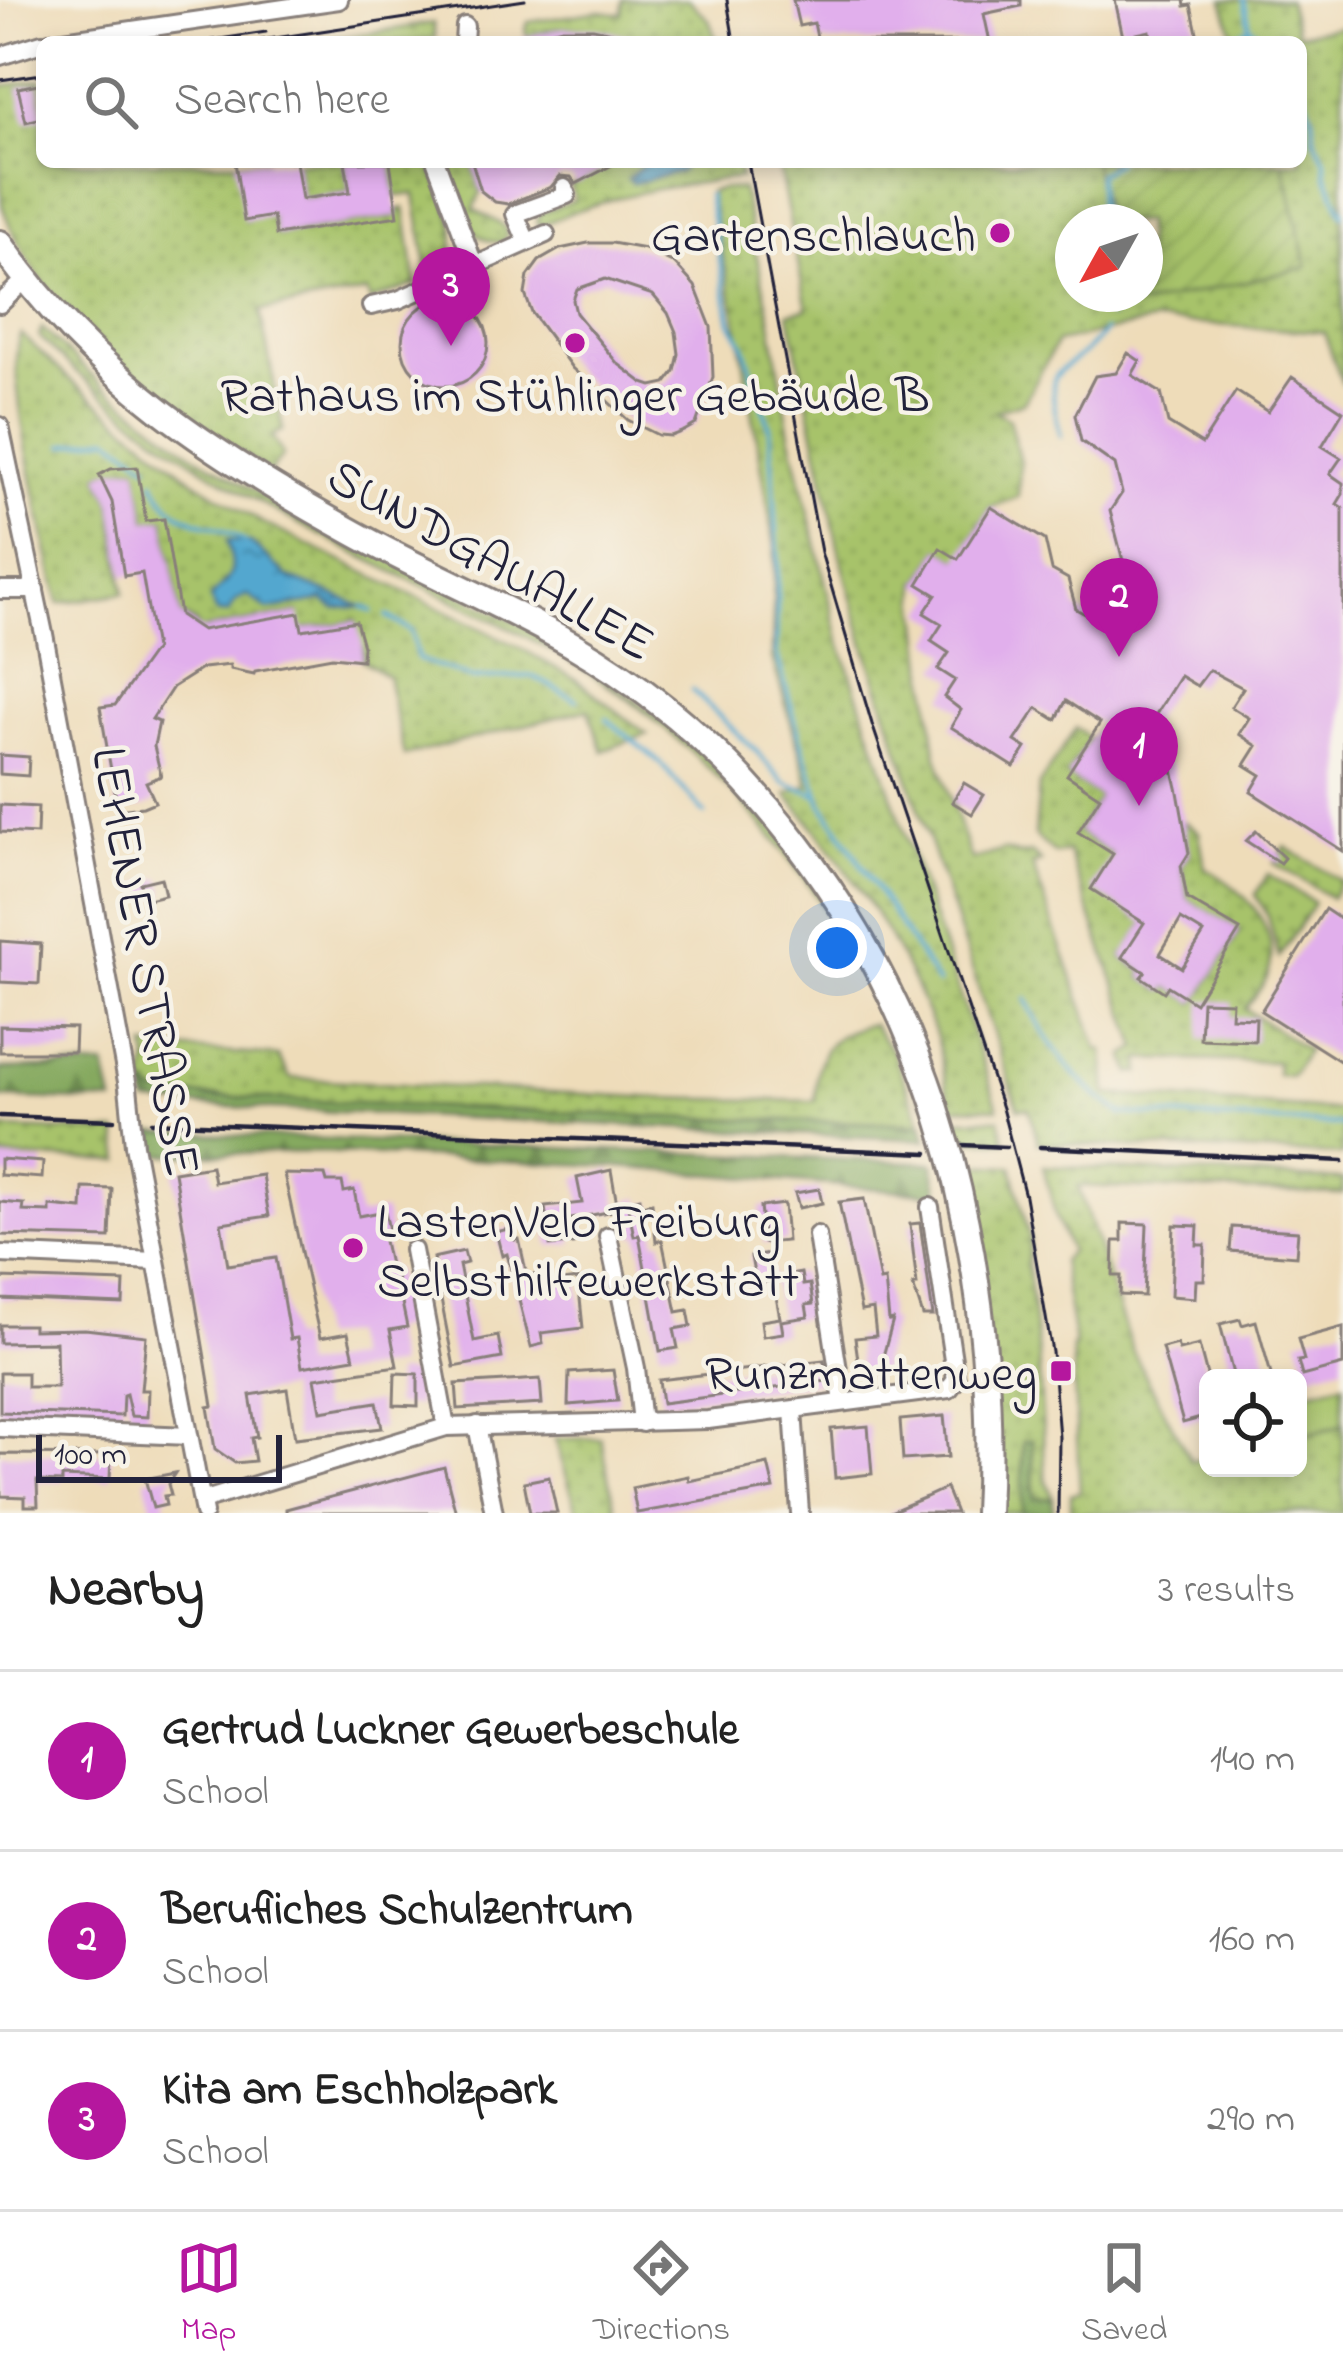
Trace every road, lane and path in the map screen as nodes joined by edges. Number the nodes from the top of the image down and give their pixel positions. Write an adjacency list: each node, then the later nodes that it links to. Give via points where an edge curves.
1 (339, 0): 2 (street)
2 (275, 5): 3 (street)
3 (87, 36)
4 (0, 39): 5 (street)
5 (36, 44)
6 (36, 45): 7 (street)
7 (0, 56)
8 (438, 168): 13 (street)
9 (564, 188): 11 (street, via 567,195 515,214)
10 (546, 234): 11 (street)
11 (527, 242): 13 (street)
12 (0, 244): 14 (street)
13 (476, 267): 16 (street)
14 (26, 280): 15 (street); 36 (street, SUNDGAUALLEE, bridge, via 80,344 201,441 354,533 574,646 706,744 788,831 891,991 935,1105 960,1193 982,1326)
15 (0, 304)
16 (371, 306)
17 (0, 426): 19 (street, LEHENER STRASSE)
18 (0, 590): 19 (street)
19 (35, 590): 25 (street, LEHENER STRASSE, bridge)
20 (930, 1207): 26 (street, via 956,1380 949,1389)
21 (817, 1235): 26 (street)
22 (608, 1236): 28 (street)
23 (413, 1250): 30 (street)
24 (0, 1254): 25 (street)
25 (155, 1261): 32 (street, LEHENER STRASSE)
26 (844, 1402): 27 (street)
27 (793, 1410): 28 (street); 35 (street)
28 (642, 1423): 29 (street)
29 (477, 1425): 30 (street); 34 (street)
30 (446, 1427): 33 (street)
31 (0, 1428): 32 (street)
32 (189, 1436): 33 (street, LEHENER STRASSE)
33 (203, 1507)
34 (494, 1513)
35 (800, 1513)
36 (987, 1513)

